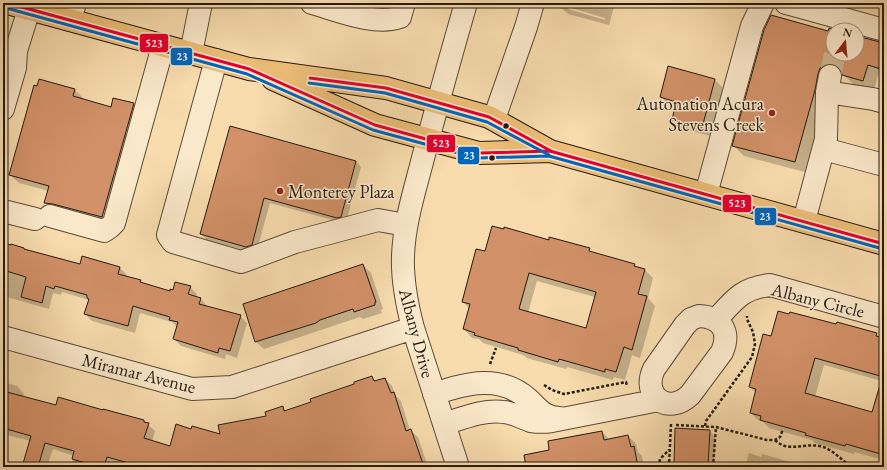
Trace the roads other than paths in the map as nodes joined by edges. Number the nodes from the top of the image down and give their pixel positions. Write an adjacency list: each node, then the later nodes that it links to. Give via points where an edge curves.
1 (7, 3): 9 (main road)
2 (202, 3): 16 (street)
3 (312, 3): 10 (street)
4 (404, 3): 10 (street, via 400,16 393,19 370,19)
5 (466, 3): 19 (street, Albany Drive)
6 (533, 3): 22 (street)
7 (763, 3): 27 (street, via 752,26)
8 (786, 3): 12 (street)
9 (29, 9): 11 (main road); 21 (street, via 16,51)
10 (355, 9)
11 (72, 12): 15 (main road)
12 (837, 22)
13 (865, 27): 14 (street)
14 (884, 30)
15 (163, 46): 16 (main road); 28 (street, via 114,223 104,231)
16 (192, 53): 17 (main road)
17 (216, 60): 18 (main road); 30 (street, via 168,235 173,242 241,262 295,242 378,220)
18 (249, 69): 19 (main road, via 386,88); 23 (main road, via 376,125)
19 (438, 102): 22 (main road); 23 (street, Albany Drive)
20 (884, 102): 24 (street, via 829,84)
21 (3, 109)
22 (494, 119): 25 (main road)
23 (428, 139): 25 (main road, via 479,153); 30 (street, Albany Drive)
24 (824, 149): 26 (street); 29 (street)
25 (550, 151): 27 (main road)
26 (884, 165)
27 (706, 194): 29 (main road)
28 (3, 211)
29 (804, 221): 31 (main road)
30 (406, 225): 34 (street, Albany Drive, via 404,283)
31 (884, 244)
32 (884, 317): 33 (street, Albany Circle, via 770,286 747,290)
33 (716, 320): 37 (street, via 700,316 691,319 680,331 650,377 653,394); 37 (street, via 726,335 722,352 684,401 667,404)
34 (413, 328): 35 (street, Miramar Avenue, via 232,387 192,389); 36 (street, Albany Drive)
35 (3, 337)
36 (434, 394): 38 (street, via 475,383 496,384 509,387); 39 (street, Albany Drive)
37 (659, 400): 38 (street, via 541,422 530,420)
38 (520, 405): 39 (street, via 504,412 474,415)
39 (444, 424): 40 (street, Albany Drive)
40 (458, 467)

